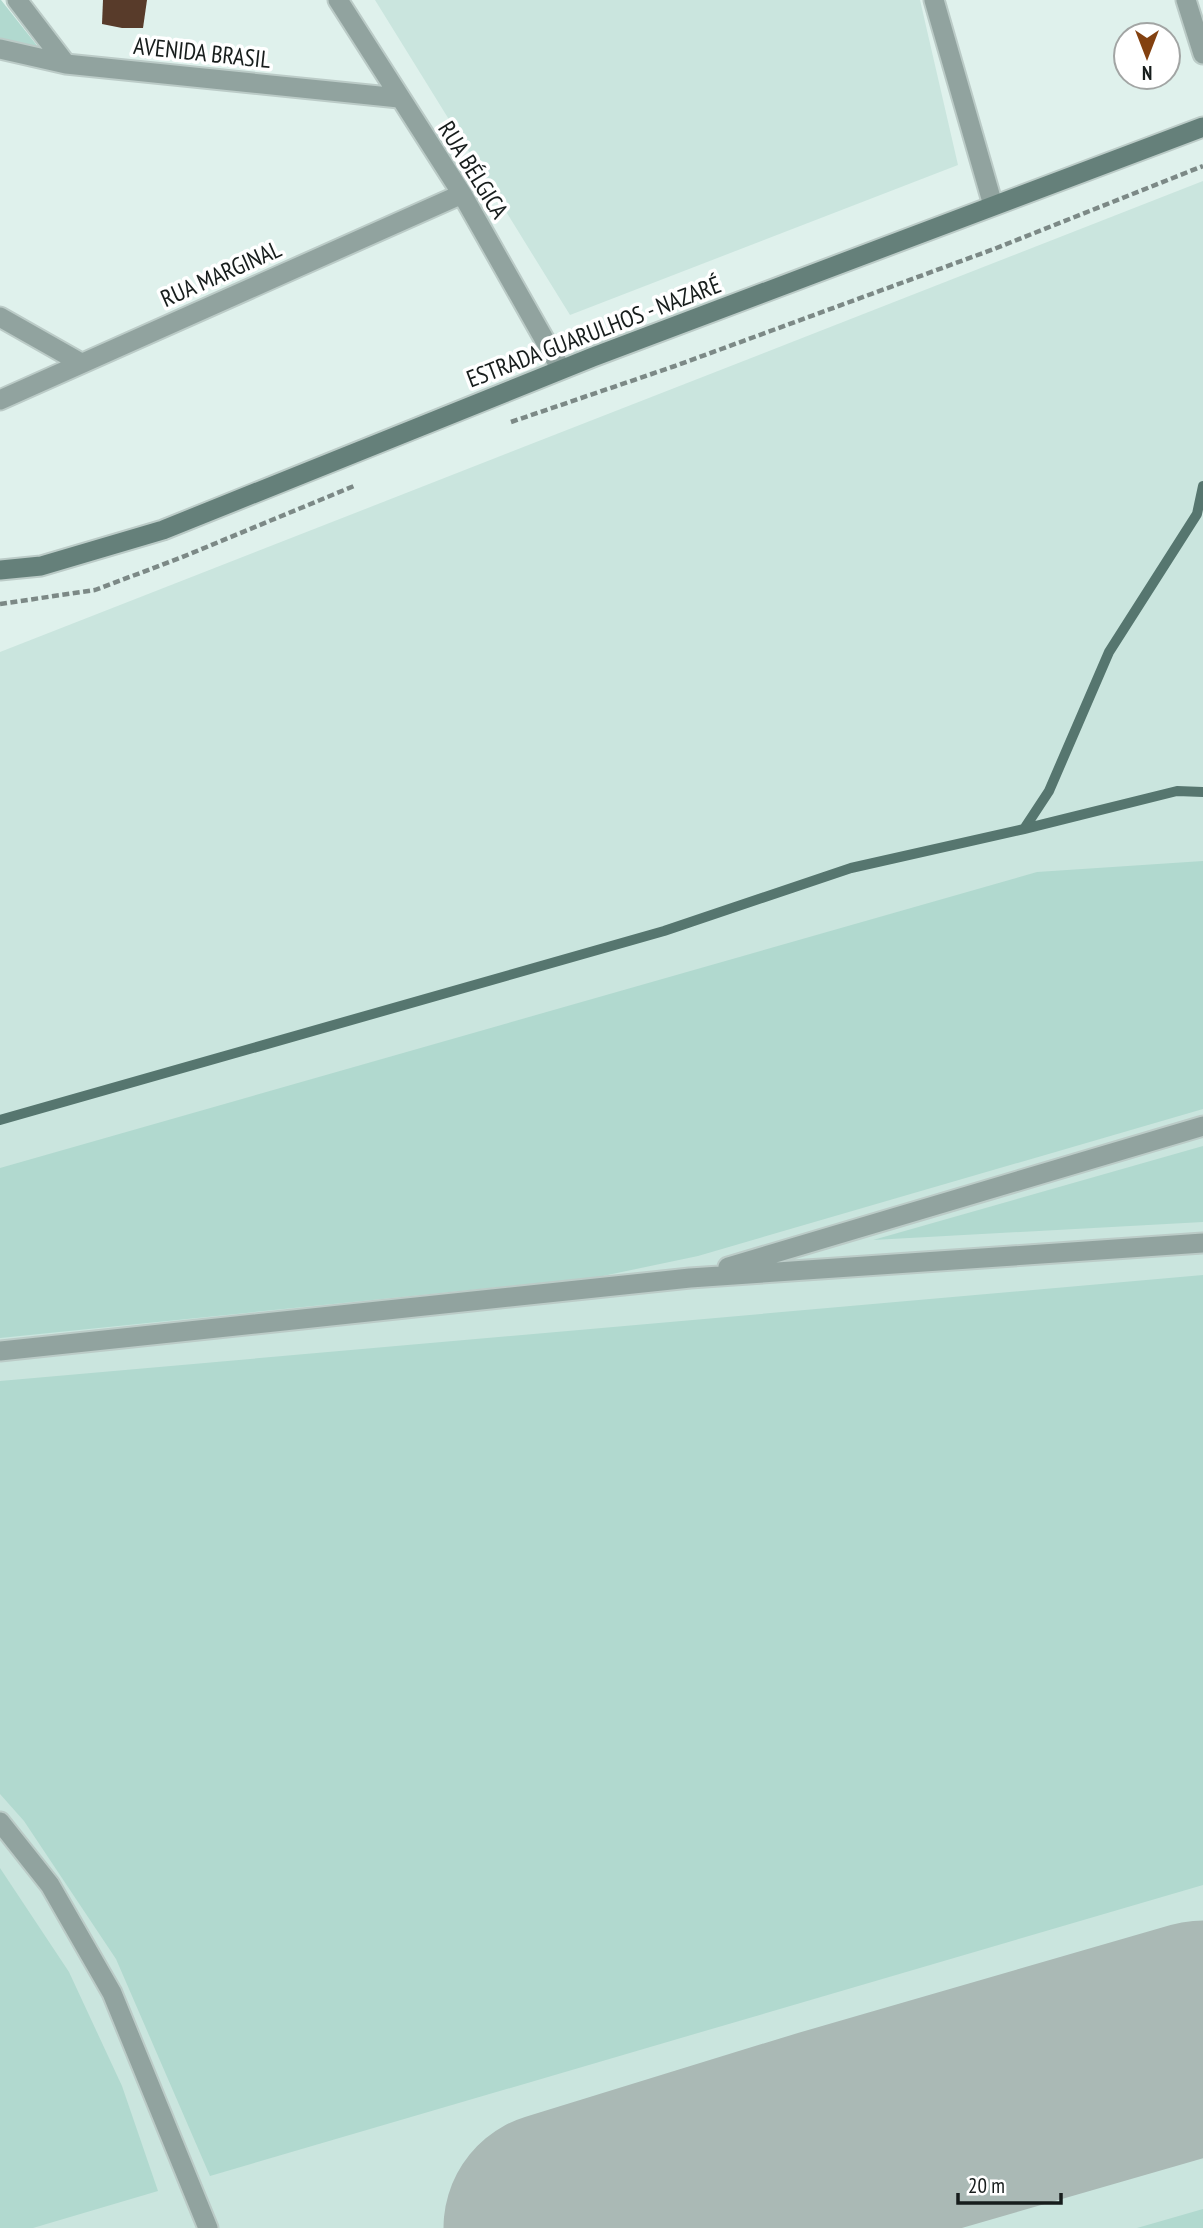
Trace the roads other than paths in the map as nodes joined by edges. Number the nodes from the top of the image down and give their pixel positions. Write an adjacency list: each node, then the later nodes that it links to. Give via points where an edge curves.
1 (17, 0): 7 (street)
2 (338, 0): 8 (street, RUA BÉLGICA)
3 (934, 0): 11 (street)
4 (1186, 0): 6 (street)
5 (0, 49): 7 (street, AVENIDA BRASIL)
6 (1203, 54)
7 (66, 64): 8 (street, AVENIDA BRASIL)
8 (399, 98): 10 (street, RUA BÉLGICA)
9 (1203, 127): 11 (main road, ESTRADA GUARULHOS - NAZARÉ)
10 (462, 194): 13 (street, RUA MARGINAL); 14 (street, RUA BÉLGICA)
11 (993, 205): 14 (main road, ESTRADA GUARULHOS - NAZARÉ)
12 (0, 317): 13 (street)
13 (81, 363): 15 (street, RUA MARGINAL)
14 (561, 369): 16 (main road, ESTRADA GUARULHOS - NAZARÉ, via 163,530 54,563)
15 (0, 400)
16 (0, 570)
17 (1203, 1126): 19 (street)
18 (1203, 1243): 19 (street)
19 (690, 1278): 20 (street)
20 (0, 1351)
21 (0, 1822): 22 (street, via 50,1885 112,1993)
22 (208, 2228)

